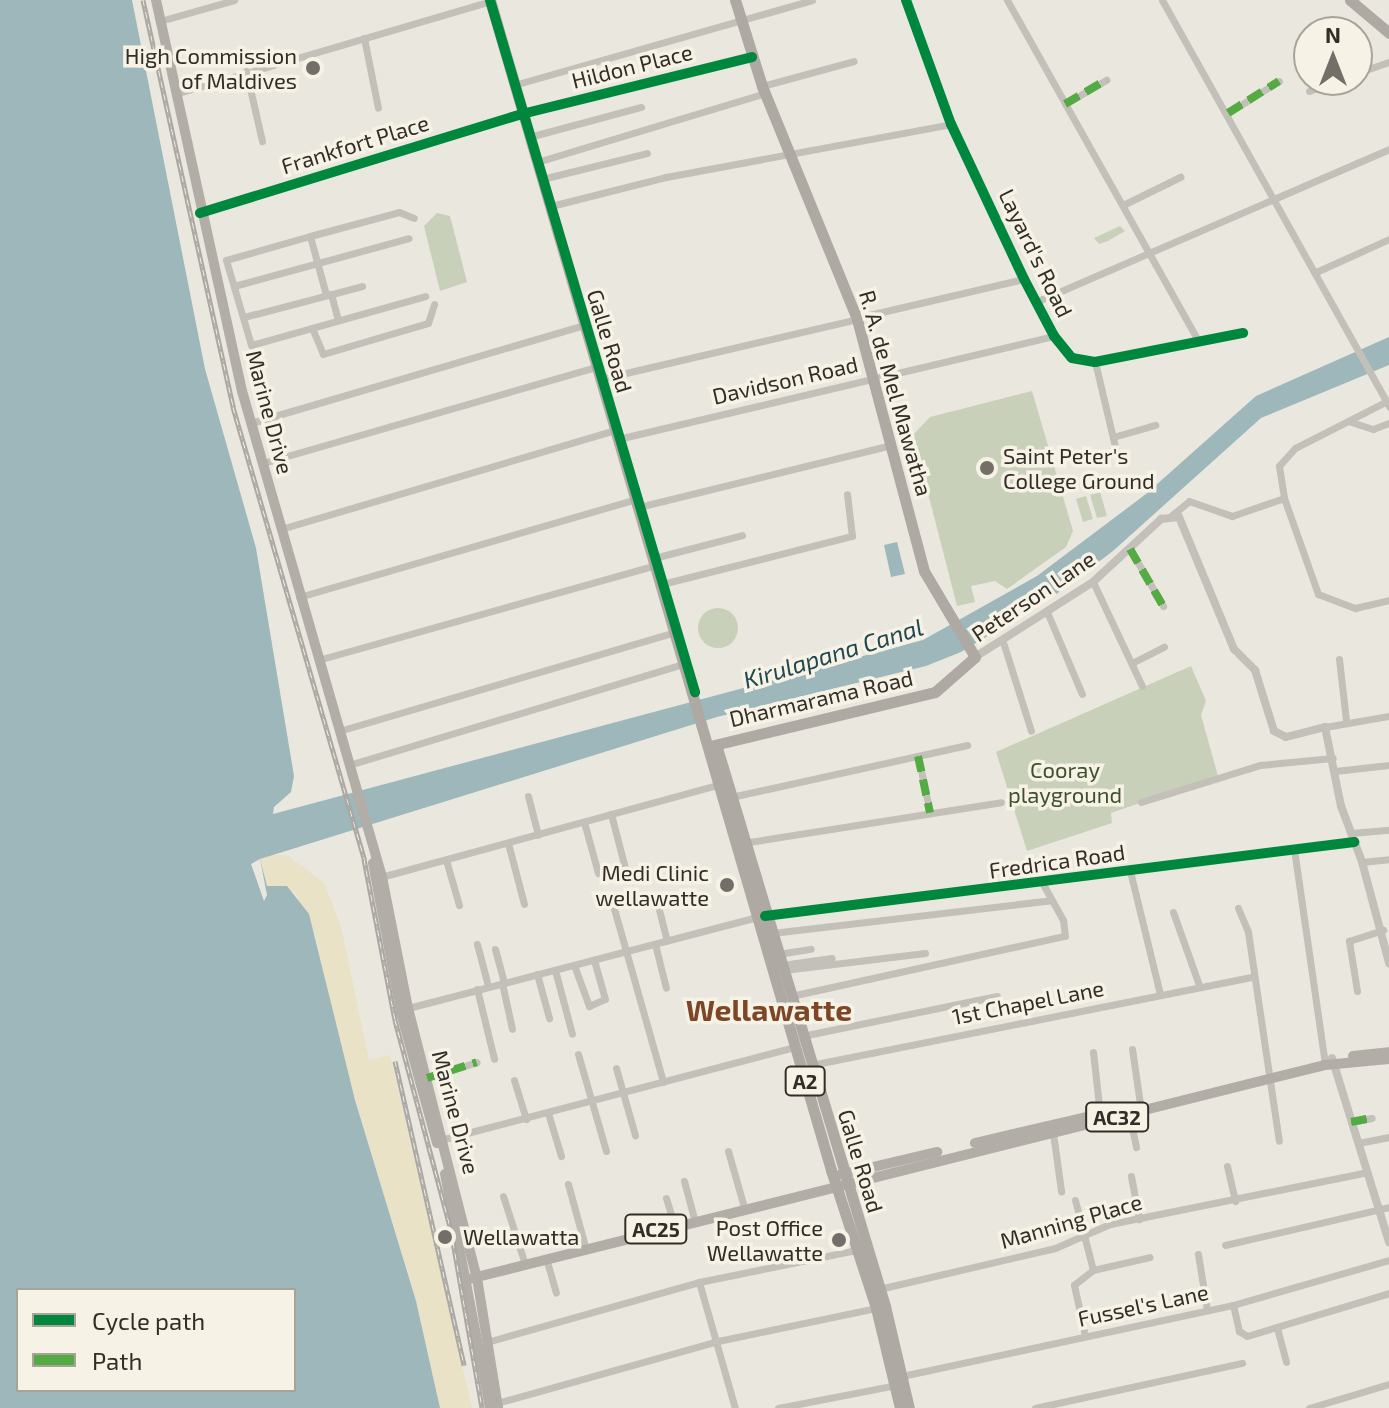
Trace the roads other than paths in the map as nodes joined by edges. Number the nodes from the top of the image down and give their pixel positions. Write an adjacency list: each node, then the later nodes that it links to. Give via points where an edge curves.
1 (156, 0): 12 (main road, Marine Drive)
2 (234, 0): 12 (street)
3 (735, 0): 11 (highway, R. A. de Mel Mawatha)
4 (812, 0): 11 (street)
5 (906, 0): 29 (street, Layard's Road)
6 (1007, 0): 24 (street)
7 (1162, 0): 27 (street)
8 (1350, 0): 14 (highway)
9 (1361, 0): 13 (highway)
10 (490, 1): 15 (street); 21 (highway, Galle Road / A2)
11 (742, 20): 16 (highway, R. A. de Mel Mawatha); 21 (street)
12 (160, 21): 23 (main road, Marine Drive)
13 (1389, 24)
14 (1389, 33)
15 (364, 38): 18 (street); 26 (street)
16 (752, 57): 22 (highway, R. A. de Mel Mawatha); 28 (street, Hildon Place)
17 (854, 61): 22 (street)
18 (246, 71): 23 (street); 31 (street)
19 (1106, 80): 24 (street)
20 (1279, 81): 27 (street)
21 (514, 85): 28 (highway, Galle Road / A2)
22 (764, 90): 33 (highway, R. A. de Mel Mawatha); 35 (street)
23 (175, 94): 41 (main road, Marine Drive)
24 (1065, 104): 39 (street)
25 (641, 107): 30 (street)
26 (378, 108)
27 (1228, 113): 38 (street)
28 (522, 114): 30 (highway, Galle Road / A2); 41 (street, Frankfort Place)
29 (951, 124): 33 (street); 49 (street, Layard's Road)
30 (529, 137): 35 (highway, Galle Road / A2)
31 (262, 141)
32 (1389, 149): 38 (street)
33 (789, 152): 40 (street); 57 (highway, R. A. de Mel Mawatha)
34 (647, 153): 37 (street)
35 (537, 162): 37 (highway, Galle Road / A2)
36 (1180, 177): 39 (street)
37 (542, 179): 40 (highway, Galle Road / A2)
38 (1275, 198): 46 (street); 48 (street)
39 (1123, 205): 46 (street)
40 (551, 206): 59 (highway, Galle Road / A2)
41 (200, 213): 69 (main road, Marine Drive)
42 (414, 218): 43 (street, via 399,212)
43 (310, 236): 47 (street); 50 (street, via 226,260)
44 (409, 238): 47 (street)
45 (1389, 239): 48 (street)
46 (1150, 253): 54 (street); 63 (street)
47 (318, 264): 50 (street); 52 (street)
48 (1316, 272): 67 (street)
49 (1024, 279): 54 (street, Layard's Road); 57 (street)
50 (234, 286): 56 (street)
51 (362, 286): 52 (street)
52 (328, 292): 56 (street); 58 (street)
53 (425, 296): 58 (street)
54 (1038, 301): 62 (street, Layard's Road)
55 (434, 304): 60 (street, via 428,323 323,354)
56 (244, 317): 60 (street, via 251,345)
57 (857, 319): 65 (street); 66 (highway, R. A. de Mel Mawatha)
58 (338, 320): 60 (street)
59 (584, 325): 65 (highway, Galle Road / A2); 69 (street)
60 (312, 328)
61 (1243, 333): 63 (street)
62 (1054, 336): 64 (street, Layard's Road, via 1072,358); 66 (street, Davidson Road)
63 (1198, 341): 64 (street)
64 (1095, 362): 73 (street)
65 (598, 373): 72 (highway, Galle Road / A2); 76 (street)
66 (875, 377): 72 (street, Davidson Road); 74 (highway, R. A. de Mel Mawatha)
67 (1386, 401): 68 (street)
68 (1348, 421): 70 (street, via 1373,429); 78 (street, via 1283,457)
69 (251, 423): 76 (main road, Marine Drive)
70 (1389, 423)
71 (1155, 425): 73 (street)
72 (617, 434): 79 (highway, Galle Road / A2); 81 (street, Davidson Road)
73 (1113, 437): 75 (street)
74 (894, 444): 79 (street); 94 (highway, R. A. de Mel Mawatha, via 924,571)
75 (1116, 451)
76 (263, 463): 81 (main road, Marine Drive)
77 (847, 494): 86 (street, via 852,536)
78 (1284, 498): 80 (street, via 1232,516 1189,501); 88 (street, via 1318,594 1355,608)
79 (638, 503): 84 (highway, Galle Road / A2); 87 (street)
80 (1172, 515): 83 (street, Peterson Lane); 103 (street, via 1187,528 1234,649 1255,670 1274,731 1286,737)
81 (281, 529): 87 (main road, Marine Drive)
82 (742, 535): 84 (street)
83 (1130, 549): 85 (street, Peterson Lane); 89 (street)
84 (655, 562): 86 (highway, Galle Road / A2); 96 (street)
85 (1093, 582): 90 (street, Peterson Lane); 98 (street)
86 (662, 584): 91 (highway, Galle Road / A2)
87 (299, 597): 96 (main road, Marine Drive)
88 (1389, 600)
89 (1163, 606)
90 (1047, 612): 92 (street, Peterson Lane); 100 (street)
91 (676, 632): 97 (highway, Galle Road / A2); 104 (street)
92 (1003, 642): 94 (street, Peterson Lane); 105 (street)
93 (1164, 647): 98 (street)
94 (972, 652): 107 (highway, Dharmarama Road, via 935,692)
95 (1339, 659): 102 (street)
96 (318, 660): 104 (main road, Marine Drive)
97 (686, 663): 107 (highway, Galle Road / A2); 110 (street)
98 (1132, 663): 99 (street)
99 (1142, 686)
100 (1082, 694)
101 (1389, 716): 102 (street)
102 (1346, 720): 103 (street)
103 (1325, 727): 109 (street)
104 (339, 731): 110 (main road, Marine Drive)
105 (1031, 731)
106 (967, 745): 108 (street)
107 (710, 746): 113 (highway, Galle Road / A2); 115 (highway, Galle Road / A2, via 718,751)
108 (918, 756): 115 (street); 118 (street)
109 (1333, 758): 112 (street); 117 (street, via 1260,765)
110 (352, 764): 134 (main road, Marine Drive)
111 (1389, 765): 112 (street)
112 (1335, 771): 123 (street)
113 (718, 785): 119 (street); 131 (highway, Galle Road / A2)
114 (528, 796): 122 (street)
115 (731, 797): 125 (highway, Galle Road / A2)
116 (1001, 802): 118 (street)
117 (1141, 802)
118 (930, 813): 125 (street)
119 (611, 814): 120 (street); 130 (street)
120 (584, 822): 122 (street); 133 (street)
121 (1389, 830): 123 (street, Fredrica Road)
122 (538, 835): 124 (street)
123 (1352, 837): 126 (street, Fredrica Road); 129 (street)
124 (508, 843): 128 (street); 138 (street)
125 (743, 843): 131 (highway, Galle Road / A2)
126 (1294, 849): 132 (street, Fredrica Road); 183 (street)
127 (1389, 859): 129 (street)
128 (446, 860): 134 (street); 139 (street)
129 (1362, 862): 144 (street)
130 (625, 868)
131 (748, 871): 143 (highway, Galle Road / A2)
132 (1130, 871): 135 (street, Fredrica Road); 167 (street, Fredrica Road)
133 (598, 873)
134 (379, 877): 170 (main road, Marine Drive); 236 (main road, Marine Drive, via 401,1013)
135 (1043, 884): 137 (street); 143 (street, Fredrica Road)
136 (656, 898): 146 (street)
137 (1051, 900): 145 (street); 168 (street, via 1065,936)
138 (524, 904)
139 (459, 905)
140 (613, 905): 151 (street)
141 (1238, 908): 160 (street, via 1248,932)
142 (1173, 912): 162 (street)
143 (761, 916): 145 (highway, Galle Road / A2); 146 (street, Fredrica Road); 175 (highway, Galle Road / A2)
144 (1383, 930): 156 (street); 166 (street, via 1349,941)
145 (772, 933): 155 (highway, Galle Road / A2)
146 (667, 941): 148 (street, Fredrica Road)
147 (477, 944): 163 (street)
148 (655, 944): 151 (street, Fredrica Road); 164 (street)
149 (495, 949): 161 (street)
150 (811, 949): 155 (street)
151 (626, 951): 154 (street, Fredrica Road); 189 (street)
152 (925, 953): 155 (street)
153 (832, 958): 155 (street)
154 (594, 960): 157 (street, Fredrica Road); 157 (street, via 605,999 589,1006)
155 (781, 963): 168 (highway, Galle Road / A2)
156 (1389, 963)
157 (574, 965): 158 (street, Fredrica Road)
158 (555, 970): 159 (street, Fredrica Road); 173 (street)
159 (537, 974): 161 (street, Fredrica Road); 171 (street)
160 (1251, 977): 162 (street, 1st Chapel Lane); 186 (street)
161 (503, 983): 163 (street, Fredrica Road); 172 (street)
162 (1199, 985): 167 (street, 1st Chapel Lane)
163 (488, 986): 165 (street, Fredrica Road)
164 (666, 988)
165 (477, 989): 170 (street, Fredrica Road); 180 (street)
166 (1357, 991)
167 (1160, 994): 184 (street, 1st Chapel Lane)
168 (791, 996): 174 (highway, Galle Road / A2)
169 (997, 996): 174 (street)
170 (408, 1008): 187 (main road, Marine Drive)
171 (549, 1018)
172 (512, 1029)
173 (572, 1034)
174 (802, 1036): 184 (highway, Galle Road / A2)
175 (795, 1047): 189 (street); 212 (highway, Galle Road / A2)
176 (1132, 1049): 192 (street)
177 (1093, 1052): 194 (street)
178 (1389, 1052): 183 (main road, AC32)
179 (578, 1054): 191 (street)
180 (494, 1059)
181 (1389, 1059): 183 (main road, AC32)
182 (477, 1062): 187 (street)
183 (1328, 1062): 186 (main road, AC32); 198 (street)
184 (811, 1065): 212 (highway, Galle Road / A2)
185 (616, 1068): 190 (street)
186 (1271, 1076): 192 (main road, AC32); 203 (street)
187 (427, 1078): 202 (main road, Marine Drive)
188 (514, 1080): 197 (street)
189 (663, 1082): 190 (street)
190 (623, 1093): 191 (street); 200 (street)
191 (591, 1102): 193 (street); 206 (street)
192 (1140, 1108): 194 (main road, AC32); 195 (main road, AC32)
193 (548, 1113): 197 (street); 208 (street)
194 (1100, 1114): 212 (main road, AC32)
195 (1129, 1114): 199 (main road, AC32); 205 (street)
196 (1372, 1118): 198 (street)
197 (526, 1119): 202 (street)
198 (1351, 1122): 204 (street)
199 (1053, 1133): 212 (main road, AC32); 215 (street)
200 (635, 1135)
201 (1389, 1137): 204 (street)
202 (444, 1139): 236 (main road, Marine Drive)
203 (1279, 1141)
204 (1358, 1143): 210 (street)
205 (1136, 1147)
206 (606, 1151)
207 (728, 1151): 220 (street)
208 (561, 1156)
209 (1227, 1166): 219 (street)
210 (1367, 1172): 219 (street, Manning Place); 221 (street)
211 (1131, 1176): 223 (street)
212 (840, 1179): 220 (main road, AC25); 229 (highway, Galle Road / A2); 238 (highway, Galle Road / A2)
213 (684, 1181): 222 (street)
214 (568, 1184): 228 (street)
215 (1061, 1191)
216 (503, 1196): 234 (street)
217 (666, 1198): 224 (street)
218 (1075, 1200): 225 (street)
219 (1235, 1201): 223 (street, Manning Place)
220 (744, 1207): 222 (main road, AC25)
221 (1385, 1208): 226 (street); 227 (street)
222 (694, 1219): 224 (main road, AC25)
223 (1139, 1219): 225 (street, Manning Place, via 1110,1224)
224 (674, 1224): 228 (main road, AC25)
225 (1083, 1239): 235 (street); 238 (street, Manning Place)
226 (1389, 1242)
227 (1225, 1245)
228 (585, 1246): 231 (main road, AC25)
229 (856, 1250): 237 (street); 242 (highway, Galle Road / A2)
230 (1198, 1254): 243 (street)
231 (545, 1256): 234 (main road, AC25); 239 (street)
232 (1150, 1257): 235 (street)
233 (1389, 1260): 241 (street, Fussel's Lane)
234 (524, 1261): 236 (main road, AC25)
235 (1093, 1270): 245 (street, via 1074,1285)
236 (473, 1278): 247 (main road, Marine Drive); 252 (main road, Marine Drive)
237 (699, 1282): 246 (street); 247 (street)
238 (879, 1289): 250 (highway, Galle Road / A2)
239 (556, 1293)
240 (1389, 1293): 244 (street)
241 (1233, 1305): 243 (street, Fussel's Lane); 244 (street, via 1242,1336)
242 (876, 1308): 246 (street); 250 (highway, Galle Road / A2)
243 (1207, 1310): 245 (street, Fussel's Lane)
244 (1277, 1328): 248 (street)
245 (1085, 1336): 250 (street, Fussel's Lane)
246 (718, 1341): 252 (street); 253 (street)
247 (487, 1342): 252 (main road, Marine Drive)
248 (1286, 1362)
249 (1242, 1363): 257 (street)
250 (899, 1380): 254 (street, Fussel's Lane); 255 (highway, Galle Road / A2); 256 (highway, Galle Road / A2)
251 (1389, 1384): 258 (street)
252 (495, 1406)
253 (735, 1408)
254 (778, 1408)
255 (900, 1408)
256 (909, 1408)
257 (1035, 1408)
258 (1309, 1408)

